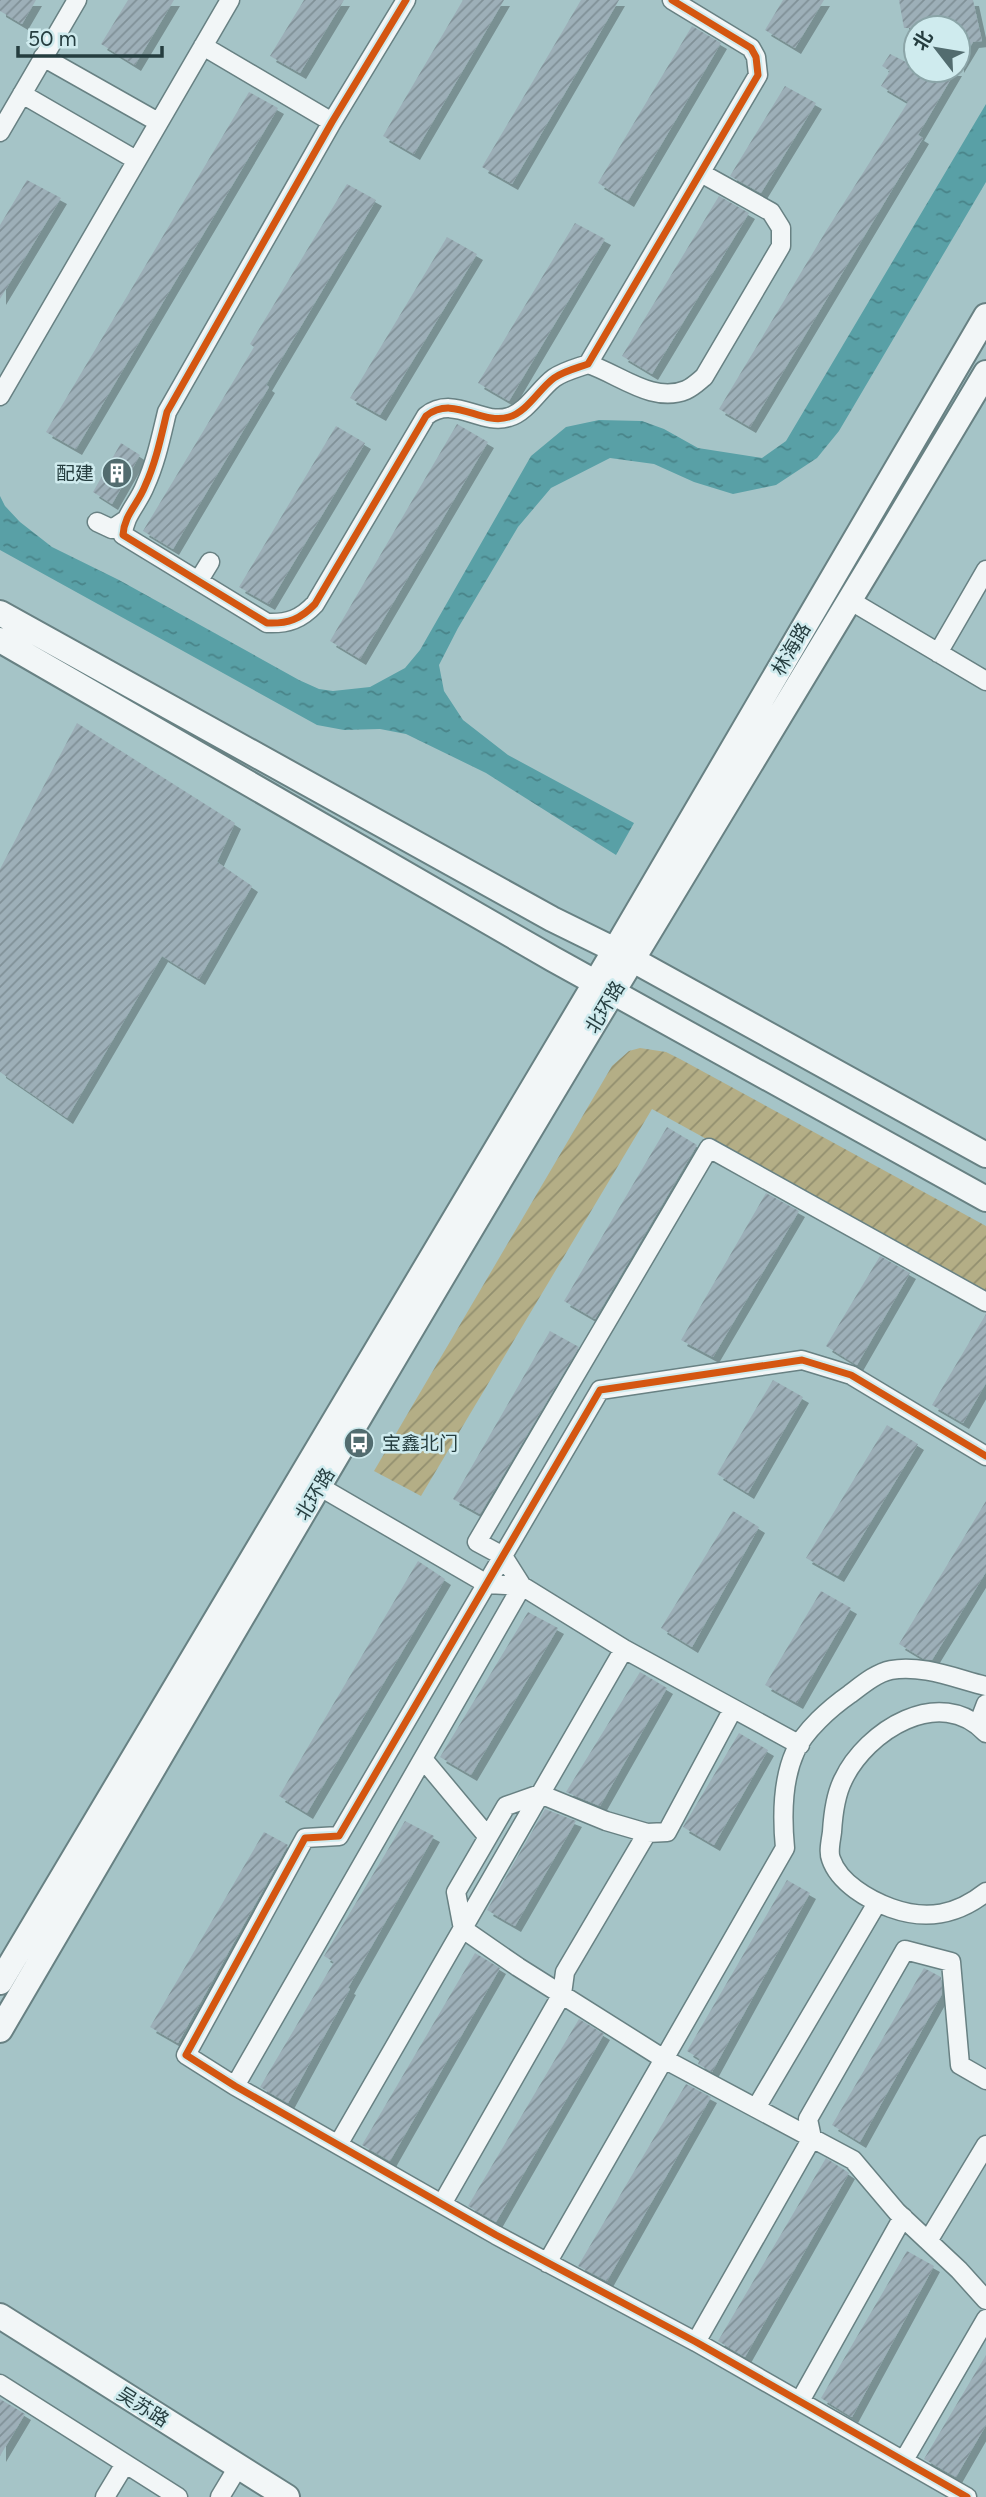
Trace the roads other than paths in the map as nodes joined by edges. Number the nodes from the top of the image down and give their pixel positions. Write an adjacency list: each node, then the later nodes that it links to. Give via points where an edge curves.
1 (77, 0): 6 (street)
2 (230, 0): 5 (street)
3 (405, 0): 9 (street)
4 (672, 0): 12 (street, via 751,48 758,69)
5 (203, 46): 8 (street); 9 (street)
6 (43, 57): 7 (street); 8 (street)
7 (22, 94): 10 (street); 11 (street)
8 (158, 122): 11 (street)
9 (332, 122): 17 (street, via 167,412 144,489)
10 (0, 132)
11 (136, 160): 16 (street)
12 (701, 173): 14 (street); 14 (street, via 771,212 780,229 780,246 705,377 688,390 654,392)
13 (986, 316): 27 (main road, 林海路)
14 (589, 364): 21 (street, via 557,376 511,417 496,419 449,407 426,416 303,617 267,623)
15 (986, 373): 22 (main road, 林海路)
16 (0, 396)
17 (124, 521): 18 (street, via 112,529); 21 (street, via 123,535)
18 (97, 522)
19 (210, 562): 21 (street)
20 (986, 570): 25 (street)
21 (199, 580)
22 (850, 601): 25 (street); 27 (main road, 林海路)
23 (0, 613): 27 (main road)
24 (0, 640): 28 (main road)
25 (938, 653): 26 (street)
26 (986, 681)
27 (624, 955): 28 (main road, 林海路); 29 (main road)
28 (605, 986): 30 (main road); 33 (main road, 北环路)
29 (986, 1155)
30 (986, 1199)
31 (986, 1303): 34 (street, via 709,1148 477,1542)
32 (986, 1456): 34 (street, via 851,1375 802,1360 600,1390)
33 (310, 1481): 35 (street); 50 (main road, 北环路); 52 (main road, 北环路)
34 (503, 1556): 35 (street); 36 (street)
35 (487, 1584): 36 (street); 55 (street, via 339,1836 305,1838 186,2055)
36 (522, 1586): 37 (street); 43 (street)
37 (624, 1649): 40 (street); 44 (street)
38 (986, 1686): 42 (street, via 912,1669 890,1670 843,1699)
39 (986, 1704): 41 (street)
40 (733, 1709): 42 (street); 45 (street, via 667,1832)
41 (982, 1729): 48 (street, via 955,1714 929,1712 907,1718 872,1741 843,1780 830,1857 854,1888)
42 (800, 1745): 53 (street, via 782,1817 785,1848)
43 (423, 1759): 46 (street); 55 (street)
44 (540, 1794): 45 (street); 46 (street, via 506,1806); 49 (street)
45 (647, 1833): 51 (street, via 565,1972)
46 (488, 1837): 49 (street, via 456,1892)
47 (986, 1892): 48 (street, via 969,1906 944,1914 917,1915)
48 (877, 1903): 56 (street)
49 (463, 1929): 51 (street); 58 (street)
50 (0, 1982)
51 (562, 1994): 53 (street); 60 (street)
52 (0, 2030)
53 (664, 2059): 56 (street); 63 (street)
54 (986, 2080): 57 (street, via 960,2065 951,1962 905,1950 808,2119)
55 (235, 2086): 58 (street)
56 (756, 2108): 57 (street)
57 (812, 2138): 61 (street, via 853,2160); 67 (street)
58 (339, 2143): 60 (street)
59 (986, 2145): 62 (street)
60 (442, 2204): 63 (street)
61 (903, 2217): 62 (street); 69 (street)
62 (928, 2241): 64 (street)
63 (547, 2263): 67 (street)
64 (986, 2300)
65 (0, 2316): 72 (main road, 吴苏路)
66 (986, 2319): 70 (street)
67 (696, 2342): 69 (street)
68 (0, 2384): 71 (street)
69 (800, 2401): 70 (street)
70 (904, 2460): 77 (street)
71 (125, 2463): 73 (street); 74 (street)
72 (238, 2467): 75 (street); 76 (main road, 吴苏路)
73 (105, 2497)
74 (178, 2497)
75 (220, 2497)
76 (287, 2497)
77 (967, 2497)

